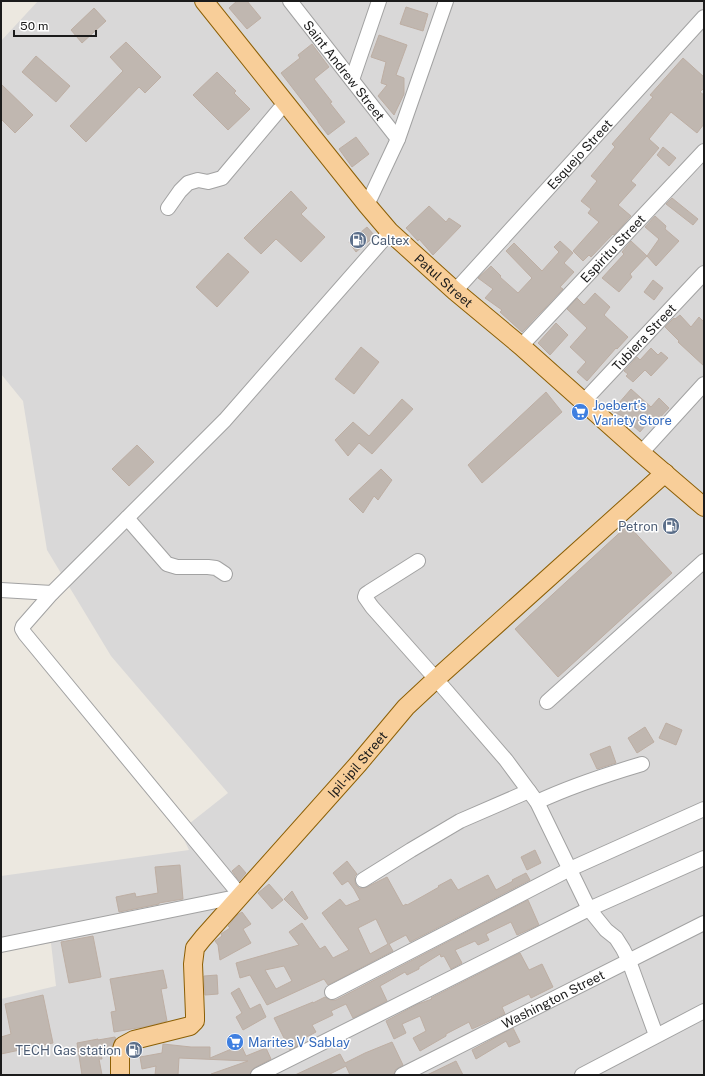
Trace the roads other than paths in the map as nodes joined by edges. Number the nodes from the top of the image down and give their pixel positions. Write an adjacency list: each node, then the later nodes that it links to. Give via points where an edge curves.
1 (204, 1): 7 (main road, Patul Street)
2 (290, 1): 6 (street, Saint Andrew Street)
3 (446, 1): 8 (street)
4 (376, 3): 6 (street)
5 (704, 17): 14 (street, Esquejo Street)
6 (352, 80): 8 (street, Saint Andrew Street)
7 (285, 103): 10 (main road, Patul Street); 11 (street, via 222,178 188,183)
8 (398, 139): 10 (street)
9 (704, 151): 15 (street, Espiritu Street)
10 (367, 205): 12 (main road, Patul Street)
11 (168, 208)
12 (390, 232): 14 (main road, Patul Street); 21 (street, via 225,420)
13 (704, 273): 17 (street, Tubiera Street)
14 (456, 291): 15 (main road, Patul Street)
15 (521, 346): 17 (main road, Patul Street)
16 (704, 384): 18 (street)
17 (583, 402): 18 (main road, Patul Street)
18 (641, 453): 19 (main road, Patul Street)
19 (665, 473): 20 (main road, Patul Street); 27 (main road, Ipil-ipil Street)
20 (704, 507)
21 (127, 518): 24 (street, via 166,564 177,567 216,568); 26 (street)
22 (418, 561): 27 (street, via 366,594 366,598)
23 (704, 561): 28 (street)
24 (225, 574)
25 (1, 590): 26 (street)
26 (52, 593): 35 (street, via 23,626 25,634)
27 (436, 678): 30 (street, via 506,760); 35 (main road, Ipil-ipil Street, via 406,707)
28 (547, 702)
29 (642, 764): 30 (street, via 562,790)
30 (533, 796): 33 (street); 34 (street, via 460,821)
31 (704, 809): 33 (street)
32 (704, 858): 36 (street)
33 (570, 869): 36 (street); 40 (street)
34 (363, 880)
35 (241, 896): 38 (street); 43 (main road, Ipil-ipil Street, via 195,948 194,1021 190,1026 134,1040 123,1046)
36 (589, 909): 39 (street, via 616,938); 44 (street)
37 (704, 923): 39 (street, Washington Street)
38 (1, 945)
39 (629, 961): 42 (street); 45 (street, Washington Street)
40 (332, 992)
41 (704, 1011): 42 (street)
42 (656, 1035): 46 (street)
43 (120, 1075)
44 (258, 1075)
45 (402, 1075)
46 (582, 1075)

